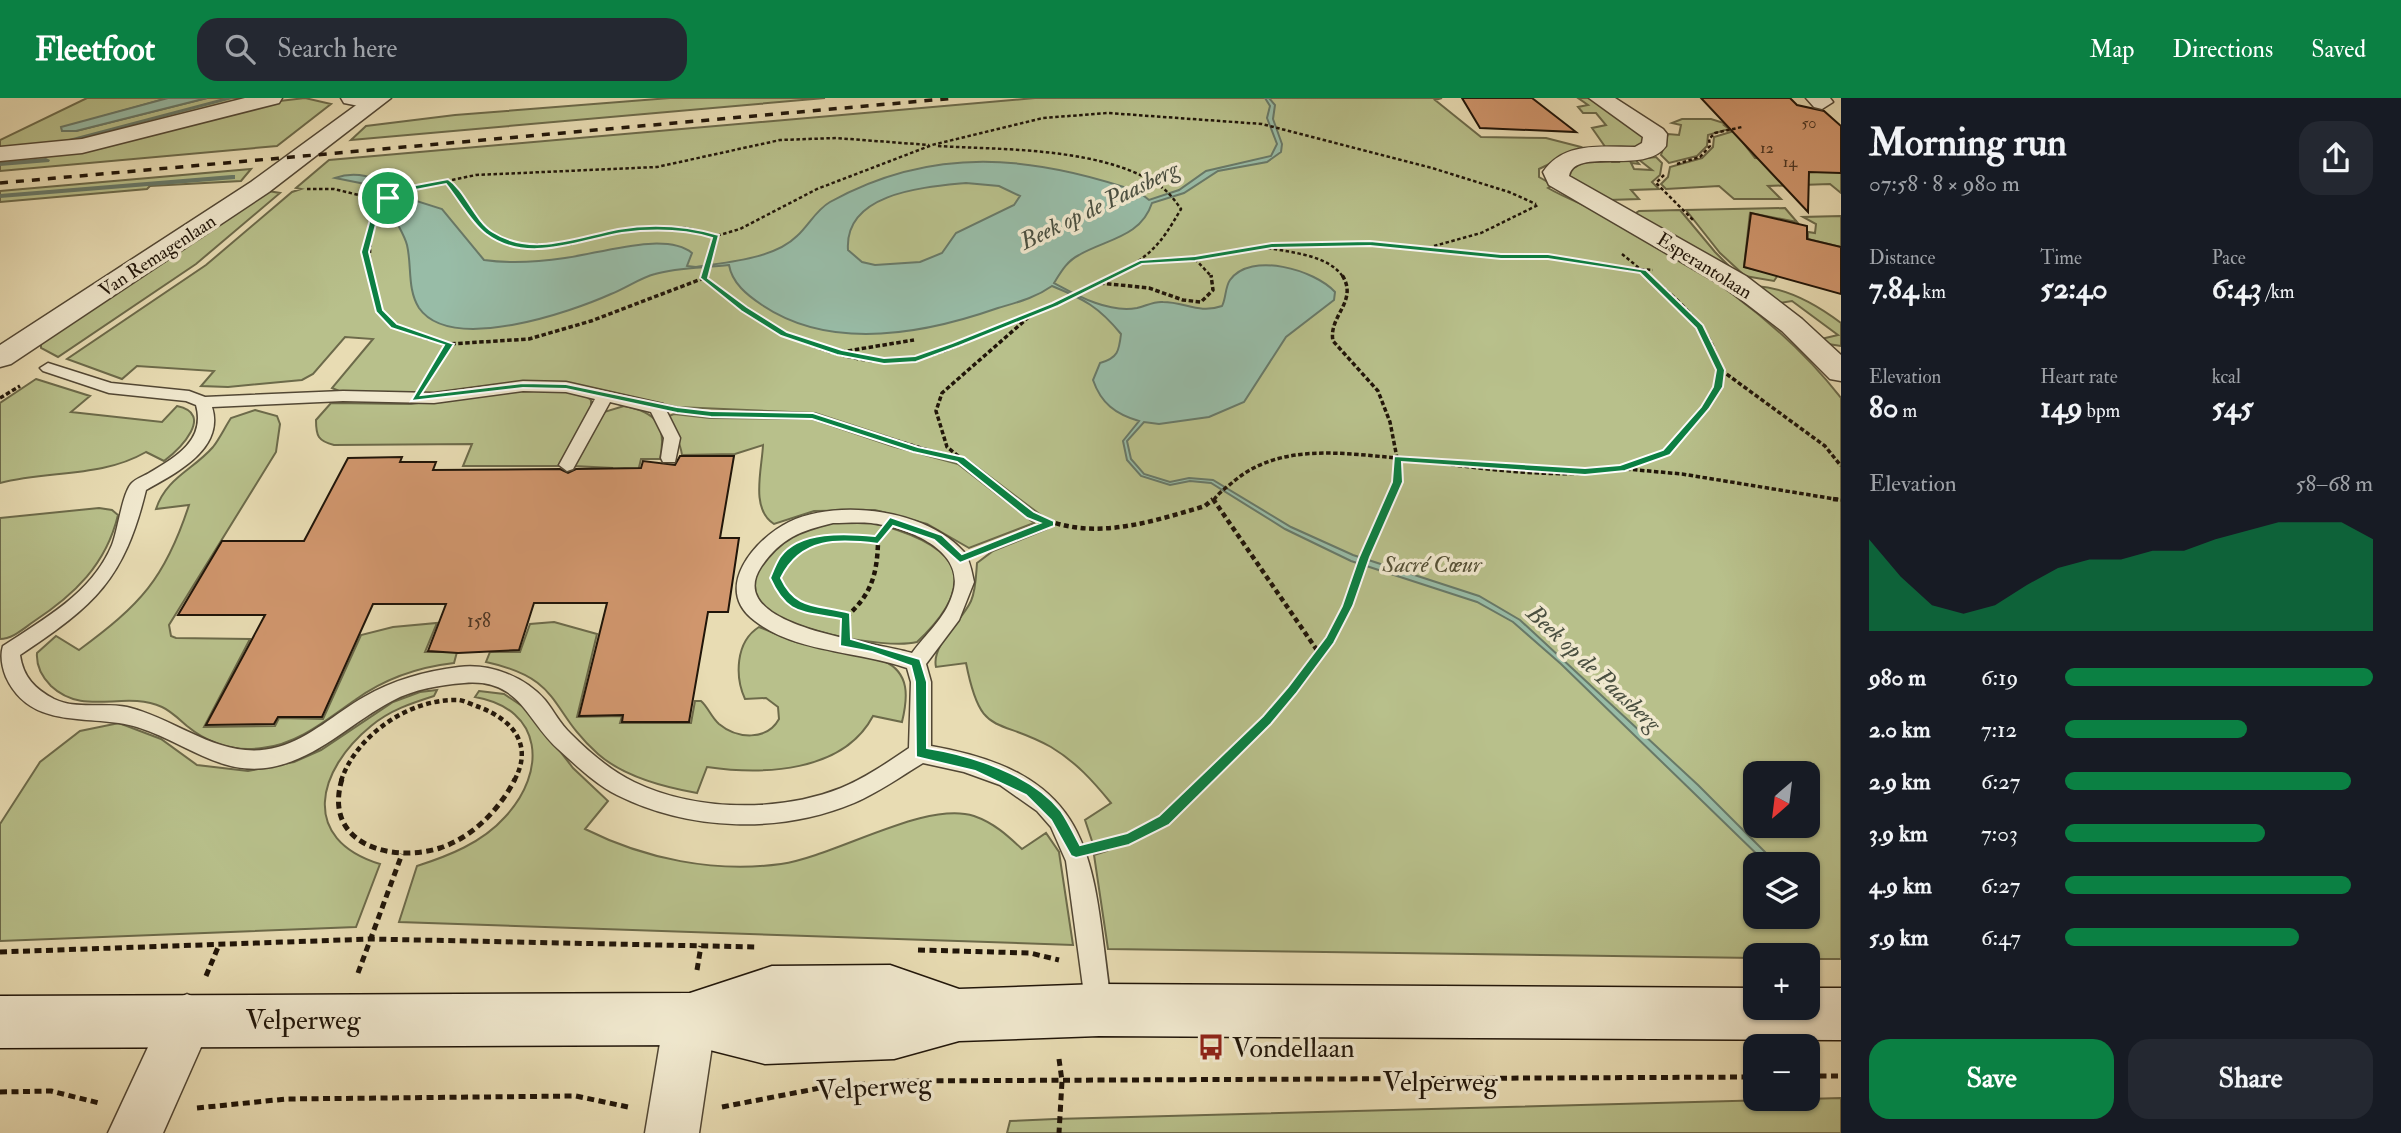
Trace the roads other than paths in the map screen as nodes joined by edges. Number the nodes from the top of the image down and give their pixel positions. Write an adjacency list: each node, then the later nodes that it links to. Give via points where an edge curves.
1 (271, 98): 4 (street, via 82,146)
2 (1600, 98): 7 (street, Esperantolaan, via 1655,134 1657,158 1586,154 1558,168 1555,177 1736,282 1792,325)
3 (369, 99): 5 (street, Van Remagenlaan, via 261,187)
4 (0, 154)
5 (6, 348)
6 (48, 368): 9 (lane, via 110,388 189,396)
7 (1841, 372)
8 (607, 394): 9 (lane, via 523,386 414,399 343,396); 10 (lane, via 657,408 672,438); 11 (lane)
9 (203, 402): 13 (lane, via 210,415 203,439 190,453 138,487 129,531 103,580 65,614 10,652 12,674 36,698 58,710 124,715 166,729 208,752 258,760 304,746 386,695 419,681 482,675 513,685 537,705 555,733 624,788 721,816 770,813 833,801)
10 (669, 458)
11 (567, 465)
12 (916, 663): 12 (lane, via 961,597 965,582 960,559 938,538 872,517 818,517 781,531 753,559 745,580 747,598 759,614 800,634 873,648); 13 (lane, via 921,682)
13 (920, 753): 14 (lane, via 979,767 1031,791 1056,815 1076,852)
14 (1099, 1010): 15 (street, Velperweg); 16 (street, Velperweg, via 959,1015 894,1033 765,1038)
15 (1841, 1014)
16 (690, 1019): 17 (street, Velperweg); 20 (street)
17 (187, 1020): 18 (street, Velperweg); 19 (street)
18 (0, 1022)
19 (140, 1123)
20 (674, 1125)

